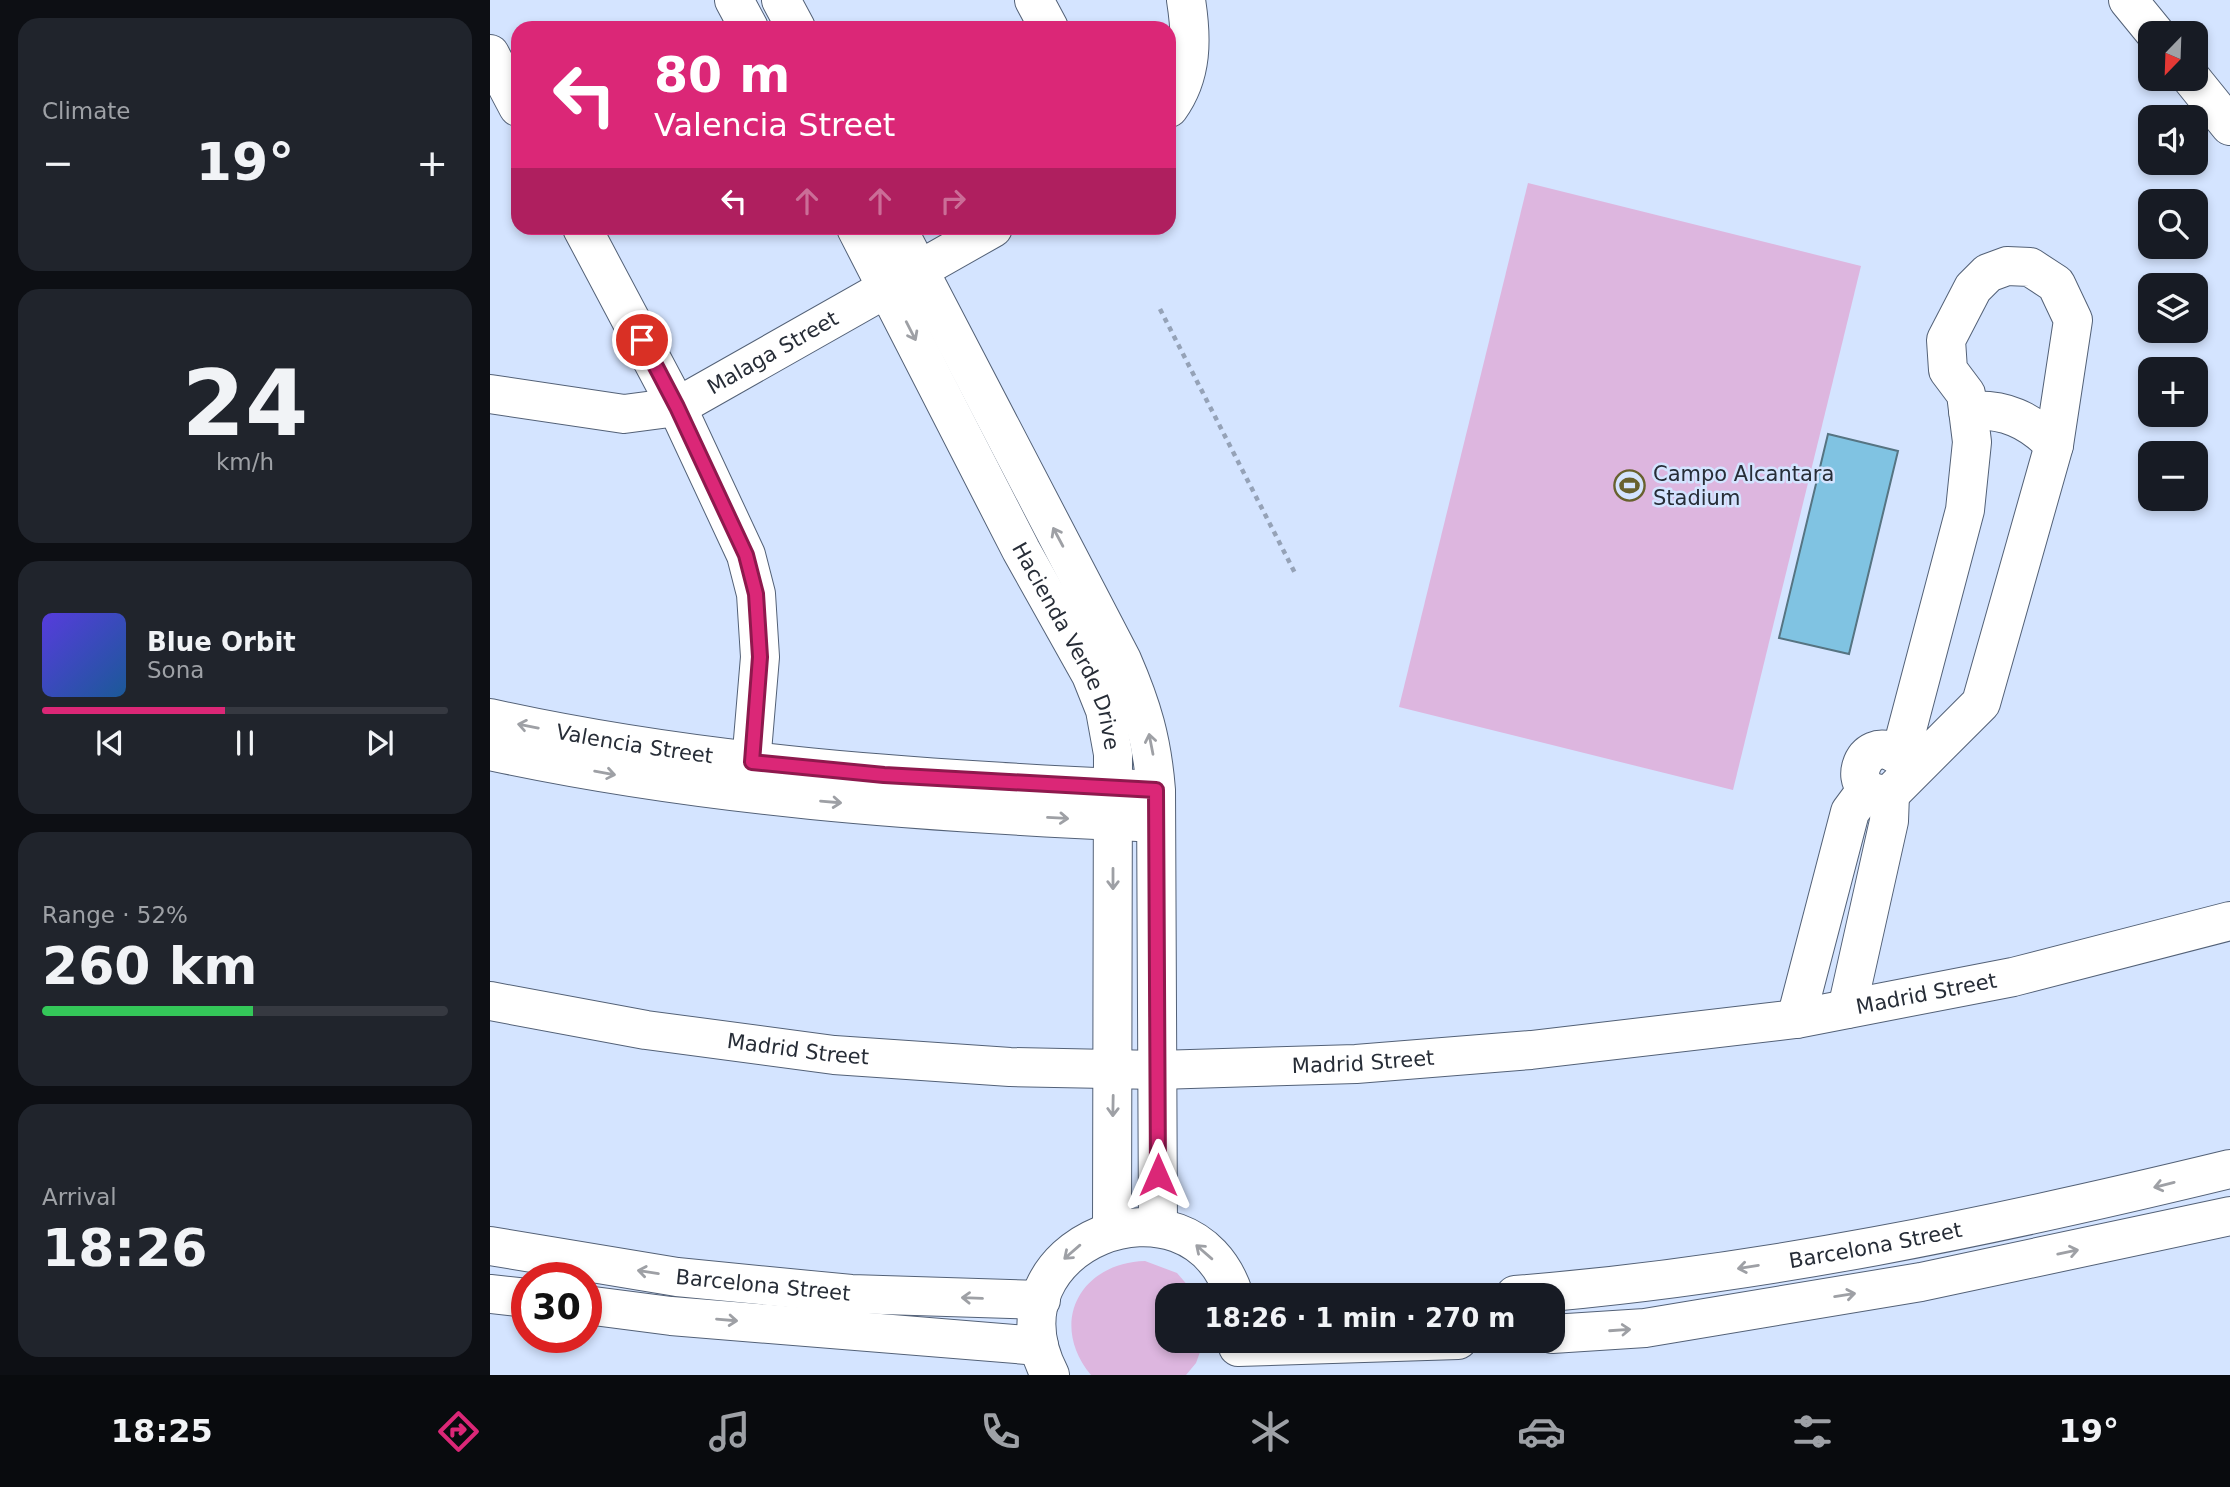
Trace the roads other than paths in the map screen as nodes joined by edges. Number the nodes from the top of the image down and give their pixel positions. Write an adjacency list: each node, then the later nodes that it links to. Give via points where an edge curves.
1 (734, 0): 6 (street)
2 (781, 0): 7 (street)
3 (1034, 0): 8 (street)
4 (1186, 0): 13 (street, via 1191,56)
5 (2128, 0): 9 (street)
6 (746, 21)
7 (792, 21)
8 (1045, 21)
9 (2145, 21)
10 (490, 54): 12 (street)
11 (2202, 91): 14 (street)
12 (511, 94)
13 (1176, 98)
14 (2230, 126)
15 (586, 235): 21 (street)
16 (862, 235): 19 (street, Hacienda Verde Drive)
17 (898, 235): 19 (street, Hacienda Verde Drive)
18 (981, 235): 19 (street, Malaga Street)
19 (904, 280): 21 (street, Malaga Street); 28 (street, Hacienda Verde Drive, one-way to 28, via 1021,550 1091,675 1105,710 1113,754); 29 (street, Hacienda Verde Drive, one-way to 19, via 1143,709 1122,660)
20 (490, 394): 21 (street, Malaga Street, via 624,414)
21 (677, 407): 27 (street, via 746,555 756,594 760,657)
22 (1968, 411): 23 (street, via 2008,414 2038,429); 23 (street, via 1966,394 1948,370 1947,340 1973,288 1988,272 2007,266 2030,267 2056,284 2073,320); 26 (street, via 1972,442 1965,510)
23 (2054, 445): 26 (street, via 1981,703)
24 (490, 718): 27 (street, Valencia Street, one-way to 24, via 655,749)
25 (490, 751): 27 (street, Valencia Street, one-way to 27, via 651,781)
26 (1892, 777): 32 (street, via 1889,821); 33 (street, via 1850,812)
27 (750, 778): 28 (street, Valencia Street, via 884,775)
28 (1113, 805): 29 (street, Valencia Street); 34 (street, Hacienda Verde Drive, one-way to 34)
29 (1156, 806): 35 (street, Hacienda Verde Drive)
30 (2230, 921): 32 (street, Madrid Street, via 2013,977)
31 (490, 1001): 34 (street, Madrid Street, via 646,1030 834,1055)
32 (1847, 1009): 33 (street, Madrid Street)
33 (1796, 1018): 35 (street, Madrid Street, via 1531,1050 1356,1065)
34 (1114, 1069): 35 (street, Madrid Street); 39 (street, Hacienda Verde Drive, one-way to 39)
35 (1158, 1070): 38 (street, Hacienda Verde Drive)
36 (2230, 1169): 42 (street, Barcelona Street, one-way to 42, via 1905,1242 1634,1286)
37 (2230, 1216): 47 (street, Barcelona Street, one-way to 37, via 1645,1328 1921,1282)
38 (1158, 1228): 39 (street); 41 (street, one-way to 38, via 1201,1248)
39 (1112, 1230): 45 (street, one-way to 45, via 1088,1239 1067,1255 1051,1275)
40 (490, 1246): 45 (street, Barcelona Street, one-way to 40, via 838,1293 677,1277)
41 (1228, 1283)
42 (1565, 1291)
43 (490, 1294): 44 (street)
44 (511, 1296)
45 (1041, 1300): 48 (street, via 1037,1322)
46 (602, 1308): 48 (street, Barcelona Street, one-way to 48)
47 (1565, 1333)
48 (1045, 1360)

